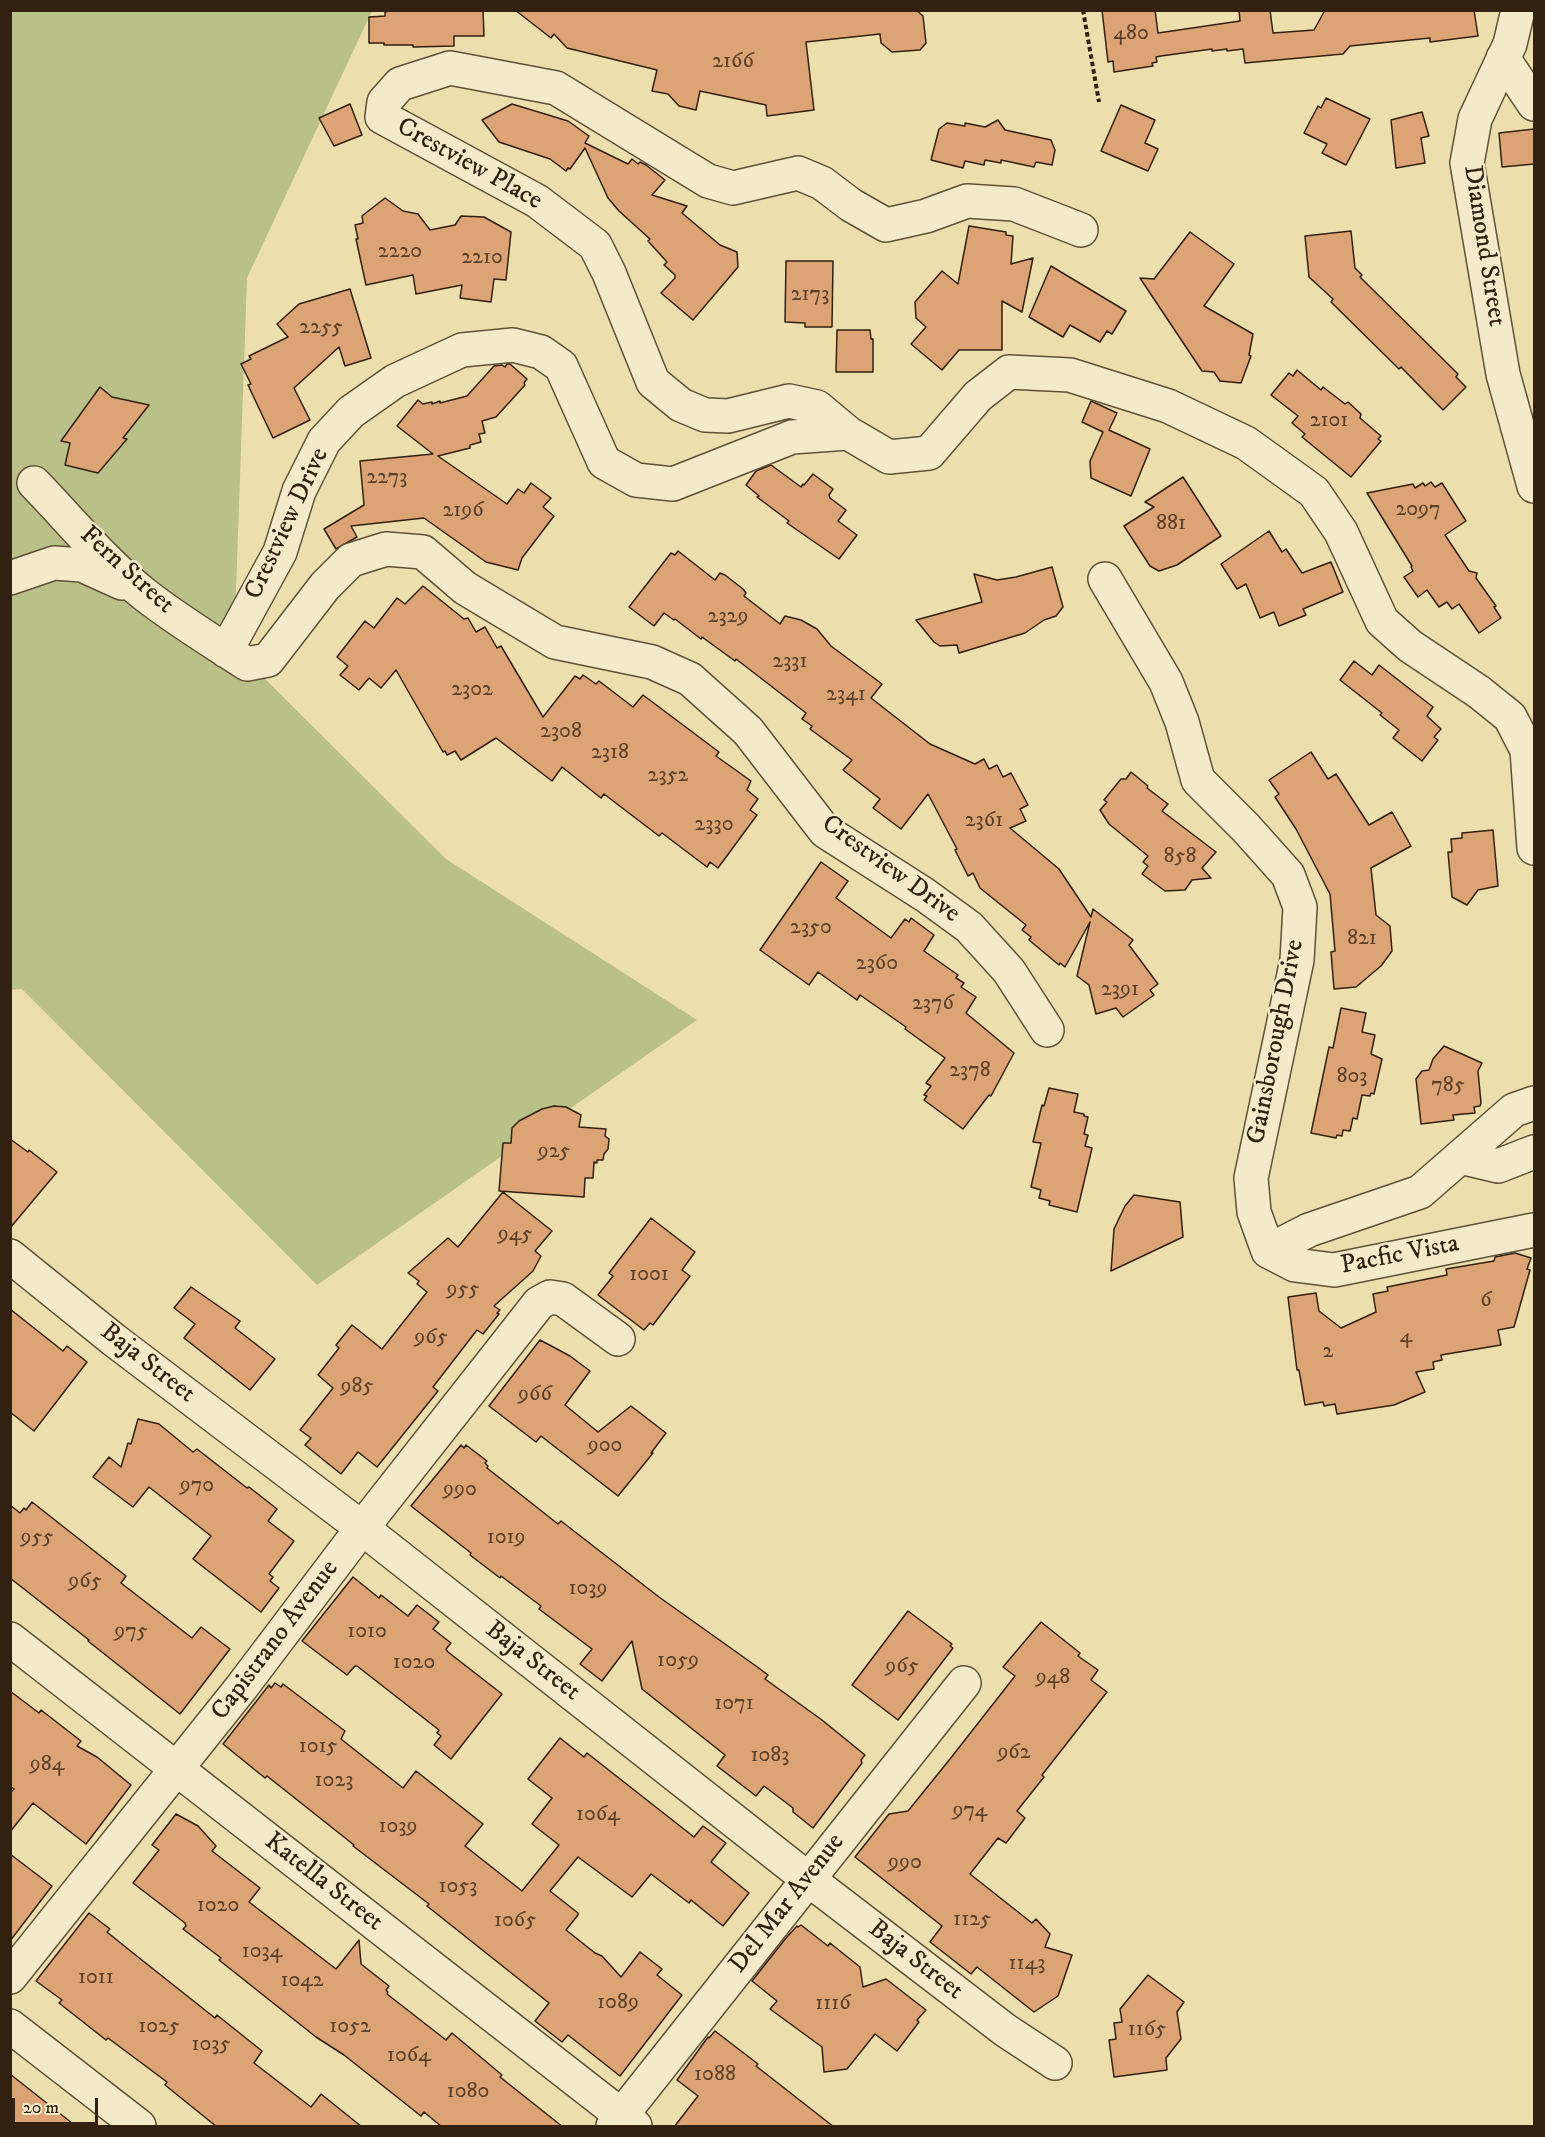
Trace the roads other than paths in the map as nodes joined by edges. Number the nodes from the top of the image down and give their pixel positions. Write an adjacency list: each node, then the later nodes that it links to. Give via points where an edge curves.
1 (1518, 10): 2 (street, Diamond Street)
2 (1503, 58): 3 (street); 7 (street, Diamond Street, via 1476,118 1467,163 1503,374)
3 (1534, 104)
4 (1082, 230): 5 (street, Crestview Place, via 1014,204 967,201 886,225 822,183 798,173 733,188 708,181 556,88 450,68 400,84 384,102 382,117 537,201 595,245 653,382 681,405 705,415 728,416 789,401 817,407)
5 (848, 434): 11 (street, Crestview Drive, via 792,437 673,484 636,480 604,462 561,366 541,352 513,345 462,350 395,381 351,412 324,441 299,491 280,552); 12 (street, via 889,458 929,453 978,396 1009,372 1070,375 1168,406 1246,443 1314,492 1341,532 1382,621 1410,646 1510,717 1527,750)
6 (34, 483): 10 (street, Fern Street)
7 (1534, 486)
8 (10, 578): 10 (street, via 54,563 81,565)
9 (1105, 579): 18 (street, Gainsborough Drive, via 1166,682 1198,780 1288,875 1300,907 1297,960 1251,1178 1254,1212)
10 (143, 593): 11 (street, Fern Street)
11 (226, 651): 13 (street, Crestview Drive, via 247,664 268,660 325,586 351,560 386,549 423,552 465,588 555,642 652,662 690,679 748,731 825,831 969,927 1009,971)
12 (1534, 848)
13 (1047, 1030)
14 (1534, 1103): 16 (street, via 1514,1110)
15 (1534, 1152): 16 (street, via 1498,1166)
16 (1460, 1157): 18 (street, via 1420,1192 1309,1230)
17 (1534, 1230): 18 (street, Pacfic Vista, via 1334,1270 1295,1265)
18 (1268, 1251)
19 (10, 1256): 21 (street, Baja Street)
20 (618, 1339): 21 (street, Capistrano Avenue, via 563,1299 550,1297 538,1303)
21 (362, 1528): 24 (street, Capistrano Avenue); 25 (street, Baja Street)
22 (10, 1639): 24 (street, Katella Street)
23 (964, 1683): 25 (street, Del Mar Avenue)
24 (177, 1769): 26 (street, Capistrano Avenue); 29 (street, Katella Street)
25 (808, 1879): 28 (street, Baja Street, via 1005,2030); 29 (street, Del Mar Avenue)
26 (10, 1977)
27 (10, 2026): 30 (street)
28 (1055, 2063)
29 (623, 2123)
30 (139, 2127)

